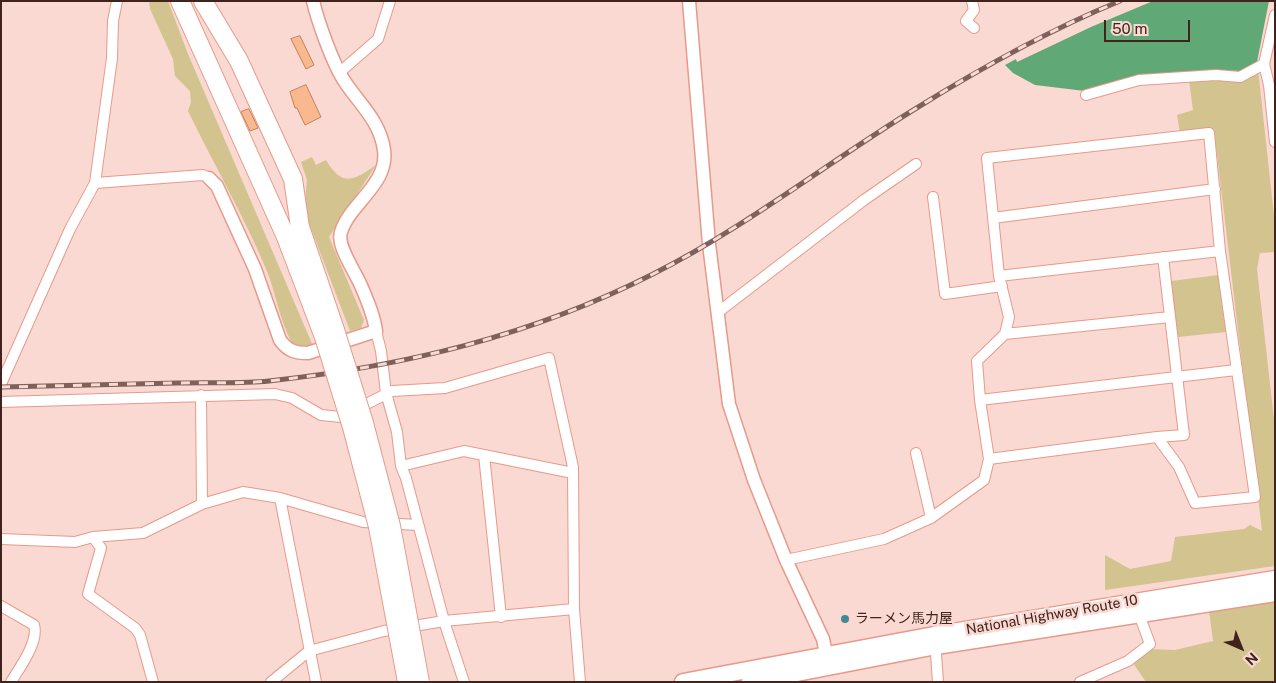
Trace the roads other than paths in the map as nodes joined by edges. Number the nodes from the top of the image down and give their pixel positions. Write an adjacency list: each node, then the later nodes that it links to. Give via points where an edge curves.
1 (117, 1): 16 (street)
2 (313, 1): 11 (street)
3 (390, 1): 11 (street, via 378,39)
4 (689, 1): 23 (street)
5 (972, 1): 9 (street, via 974,10 966,21)
6 (204, 3): 26 (highway, via 239,61 293,179 300,227)
7 (182, 5): 26 (highway)
8 (1275, 15): 10 (street)
9 (974, 28)
10 (1264, 64): 12 (street, via 1240,77 1216,75 1139,80); 13 (street)
11 (340, 72): 25 (street, via 371,113 384,151 384,167 340,233 341,244 362,285)
12 (1086, 95)
13 (1275, 142)
14 (916, 164): 23 (street)
15 (209, 178): 16 (street, via 203,175); 25 (street, via 217,186 255,269 280,340 287,349 308,354)
16 (95, 184): 30 (street, via 70,229)
17 (1215, 189): 19 (street); 19 (street, via 1209,133 987,158); 20 (street)
18 (933, 197): 22 (street, via 945,294)
19 (993, 218): 22 (street)
20 (1220, 251): 21 (street); 28 (street)
21 (1163, 258): 22 (street); 24 (street)
22 (1001, 281): 27 (street, via 1009,317)
23 (717, 313): 47 (street, via 728,404)
24 (1170, 317): 27 (street); 29 (street)
25 (376, 331): 31 (street)
26 (330, 334): 65 (highway, bridge, via 378,527); 66 (highway, bridge, via 364,423 391,526)
27 (1005, 334): 33 (street, via 977,361)
28 (1236, 370): 29 (street); 35 (street, via 1255,497 1195,503 1179,467)
29 (1176, 378): 33 (street); 35 (street, via 1184,435)
30 (1, 384)
31 (386, 393): 32 (street, via 341,417 321,415 292,398 275,394); 39 (street, via 397,432); 40 (street, via 445,388 549,358)
32 (201, 395): 34 (street); 42 (street)
33 (980, 400): 38 (street)
34 (1, 402)
35 (1156, 437): 38 (street)
36 (916, 453): 43 (street)
37 (484, 455): 39 (street, via 464,451); 40 (street); 53 (street)
38 (990, 459): 43 (street, via 984,480)
39 (401, 466): 44 (street)
40 (573, 473): 52 (street)
41 (280, 498): 42 (street, via 243,492); 44 (street, via 363,522); 58 (street)
42 (202, 504): 45 (street, via 143,532)
43 (931, 518): 47 (street, via 884,539)
44 (418, 525): 54 (street)
45 (93, 537): 46 (street, via 75,542); 62 (street, via 101,548 88,594 135,628 140,635)
46 (1, 539)
47 (786, 560): 59 (street, via 823,639)
48 (1275, 580): 51 (highway, National Highway Route 10)
49 (1275, 593): 51 (highway, National Highway Route 10)
50 (1, 606): 61 (street, via 34,625 36,632)
51 (1137, 607): 57 (highway, National Highway Route 10); 73 (street, via 1150,644 1128,661)
52 (574, 610): 53 (street); 69 (street)
53 (502, 617): 54 (street)
54 (444, 621): 55 (street); 68 (street)
55 (417, 626): 56 (street); 67 (street)
56 (397, 630): 58 (street); 65 (street)
57 (935, 641): 59 (highway, National Highway Route 10); 72 (street)
58 (309, 650): 63 (street); 64 (street)
59 (828, 659): 60 (highway, National Highway Route 10); 70 (highway, National Highway Route 10)
60 (795, 677): 71 (highway, National Highway Route 10)
61 (11, 682)
62 (153, 682)
63 (271, 682)
64 (316, 682)
65 (406, 682)
66 (420, 682)
67 (426, 682)
68 (464, 682)
69 (580, 682)
70 (684, 682)
71 (750, 682)
72 (938, 682)
73 (1080, 682)

